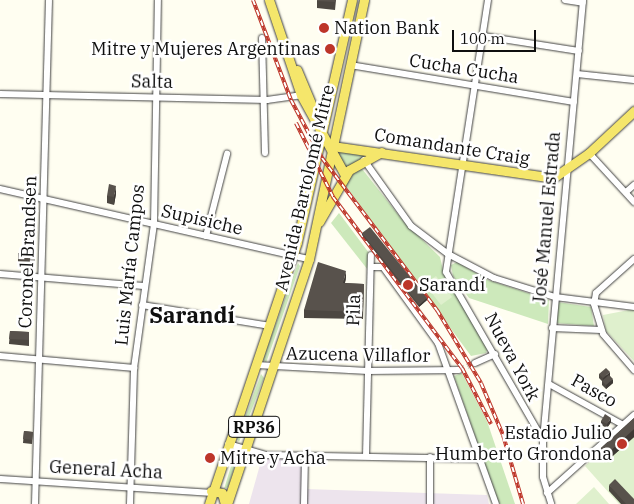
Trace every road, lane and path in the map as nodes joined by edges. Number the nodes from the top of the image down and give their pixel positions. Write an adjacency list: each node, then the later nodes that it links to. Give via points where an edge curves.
1 (49, 0): 18 (street, Coronel Brandsen)
2 (158, 0): 20 (street, Luis María Campos)
3 (269, 0): 12 (main road)
4 (352, 0): 24 (main road, Avenida Bartolomé Mitre / RP36)
5 (364, 0): 13 (main road, Avenida Bartolomé Mitre / RP36)
6 (488, 0): 9 (street, Nueva York)
7 (566, 0): 8 (street)
8 (583, 2): 11 (street, José Manuel Estrada)
9 (484, 36): 11 (street); 16 (street, Nueva York)
10 (262, 38): 21 (street)
11 (579, 51): 14 (street, José Manuel Estrada)
12 (292, 61): 19 (main road); 24 (main road)
13 (350, 65): 16 (street, Cucha Cucha); 25 (main road, Avenida Bartolomé Mitre / RP36)
14 (577, 74): 15 (street); 22 (street, José Manuel Estrada)
15 (634, 80)
16 (475, 86): 22 (street, Cucha Cucha); 31 (street, Nueva York)
17 (0, 94): 18 (street, Salta)
18 (48, 95): 20 (street, Salta); 37 (street, Coronel Brandsen)
19 (301, 95): 21 (street, Salta); 24 (main road)
20 (156, 97): 21 (street, Salta); 39 (street, Luis María Campos)
21 (266, 100): 27 (street)
22 (574, 102): 32 (street, José Manuel Estrada)
23 (634, 111): 28 (main road)
24 (322, 132): 25 (main road); 43 (main road, Avenida Bartolomé Mitre / RP36)
25 (332, 146): 26 (main road, Comandante Craig); 33 (main road); 40 (main road, Avenida Bartolomé Mitre / RP36)
26 (382, 152): 30 (main road); 31 (main road, Comandante Craig)
27 (265, 153)
28 (588, 153): 32 (main road); 36 (street)
29 (227, 154): 41 (street)
30 (364, 160): 33 (main road); 42 (street, via 411,226)
31 (463, 165): 32 (main road, Comandante Craig, via 549,178); 42 (street, Nueva York)
32 (566, 172): 51 (street, José Manuel Estrada)
33 (345, 174): 40 (main road)
34 (634, 185): 36 (street)
35 (0, 188): 37 (street, Supisiche)
36 (626, 192): 38 (street)
37 (45, 199): 39 (street, Supisiche); 49 (street, Coronel Brandsen)
38 (634, 202)
39 (154, 224): 41 (street, Supisiche); 50 (street, Luis María Campos)
40 (315, 228): 45 (main road, Avenida Bartolomé Mitre / RP36)
41 (206, 236): 43 (street, Supisiche)
42 (448, 254): 51 (street, via 487,276); 58 (street, Nueva York, via 448,277)
43 (293, 255): 45 (street, Supisiche); 55 (main road, Avenida Bartolomé Mitre / RP36)
44 (371, 255): 47 (street, Pila)
45 (309, 259): 64 (main road, Avenida Bartolomé Mitre / RP36)
46 (634, 259): 52 (street, via 596,293)
47 (371, 267): 67 (street, Pila); 68 (street, via 383,267 436,337)
48 (0, 274): 49 (street)
49 (43, 278): 50 (street); 60 (street, Coronel Brandsen)
50 (144, 286): 53 (street, Luis María Campos)
51 (555, 298): 52 (street); 56 (street, José Manuel Estrada)
52 (594, 304): 54 (street); 57 (street)
53 (142, 305): 55 (street); 63 (street, Luis María Campos)
54 (634, 307)
55 (270, 326): 62 (main road, Avenida Bartolomé Mitre / RP36)
56 (552, 328): 57 (street); 69 (street, José Manuel Estrada)
57 (601, 330): 66 (street)
58 (495, 354): 61 (street); 72 (street, Nueva York)
59 (0, 356): 60 (street)
60 (40, 360): 63 (street); 80 (street, Coronel Brandsen)
61 (475, 362)
62 (256, 365): 64 (street, Azucena Villaflor); 73 (main road, Avenida Bartolomé Mitre / RP36)
63 (134, 368): 81 (street, Luis María Campos)
64 (274, 368): 67 (street, Azucena Villaflor); 74 (main road, Avenida Bartolomé Mitre / RP36)
65 (459, 370): 68 (street, Azucena Villaflor)
66 (634, 370)
67 (368, 371): 68 (street, Azucena Villaflor); 76 (street, Pila)
68 (450, 372): 78 (street)
69 (549, 384): 71 (street, Pasco); 72 (street, José Manuel Estrada)
70 (634, 414): 71 (street)
71 (623, 425): 83 (street)
72 (543, 440): 83 (street, via 541,462)
73 (228, 444): 74 (street); 82 (main road, Avenida Bartolomé Mitre / RP36)
74 (246, 450): 75 (street); 84 (main road, Avenida Bartolomé Mitre / RP36)
75 (304, 455): 76 (street); 88 (street)
76 (366, 456): 77 (street)
77 (430, 457): 78 (street); 89 (street)
78 (480, 459): 90 (street)
79 (0, 479): 80 (street, General Acha)
80 (36, 482): 81 (street, General Acha); 85 (street, Coronel Brandsen)
81 (131, 487): 82 (street, General Acha); 86 (street, Luis María Campos)
82 (211, 491): 84 (main road, via 222,493); 87 (main road, Avenida Bartolomé Mitre / RP36)
83 (547, 494): 91 (street)
84 (228, 502)
85 (36, 504)
86 (130, 504)
87 (208, 504)
88 (304, 504)
89 (430, 504)
90 (496, 504)
91 (550, 504)

